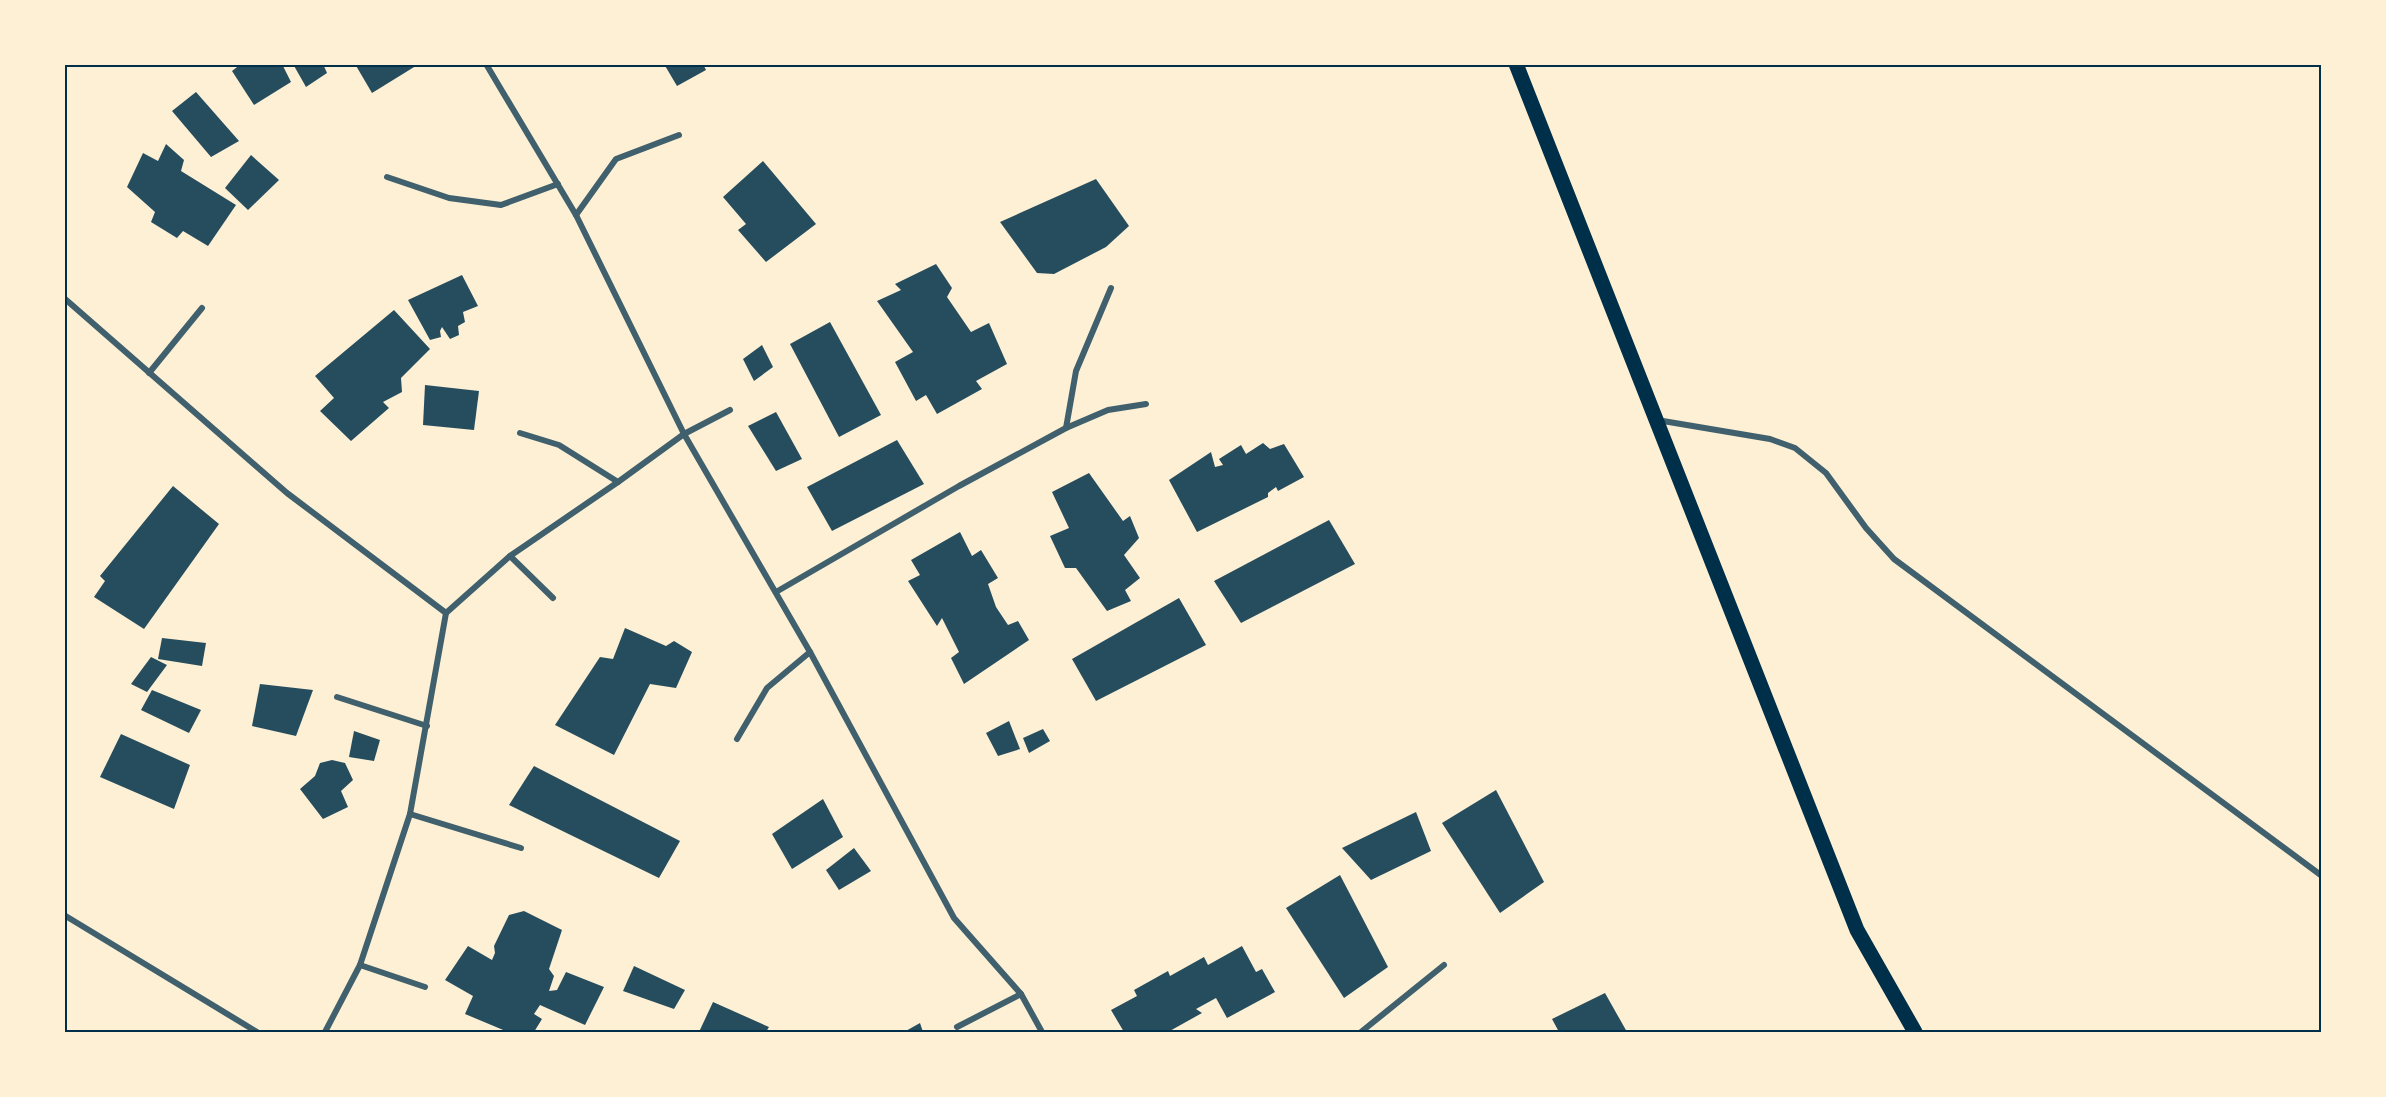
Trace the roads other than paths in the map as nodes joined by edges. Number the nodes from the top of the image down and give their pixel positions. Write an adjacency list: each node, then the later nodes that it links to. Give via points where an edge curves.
1 (486, 64): 5 (street)
2 (1516, 64): 13 (main road)
3 (679, 135): 6 (street, via 616,159)
4 (387, 177): 5 (street, via 449,198 501,205)
5 (558, 184): 6 (street)
6 (576, 215): 16 (street)
7 (1111, 288): 14 (street, via 1076,371)
8 (64, 298): 10 (street)
9 (202, 308): 10 (street)
10 (148, 373): 21 (street, via 287,493)
11 (1146, 404): 14 (street, via 1108,410)
12 (730, 410): 16 (street)
13 (1656, 420): 28 (street, via 1770,439 1795,448 1826,473 1894,559); 39 (main road, via 1857,930)
14 (1066, 428): 19 (street)
15 (520, 433): 17 (street, via 559,445)
16 (684, 434): 17 (street); 19 (street)
17 (618, 483): 18 (street)
18 (510, 556): 20 (street); 21 (street)
19 (776, 592): 22 (street)
20 (553, 598)
21 (446, 614): 24 (street)
22 (810, 652): 25 (street, via 767,688); 33 (street, via 954,918)
23 (337, 697): 24 (street)
24 (427, 726): 26 (street)
25 (737, 739)
26 (410, 814): 27 (street); 30 (street)
27 (521, 848)
28 (2322, 876)
29 (64, 915): 35 (street)
30 (360, 965): 32 (street); 36 (street)
31 (1444, 965): 38 (street)
32 (425, 987)
33 (1021, 994): 34 (street); 37 (street)
34 (957, 1027)
35 (257, 1032)
36 (325, 1032)
37 (1042, 1032)
38 (1361, 1032)
39 (1915, 1032)

